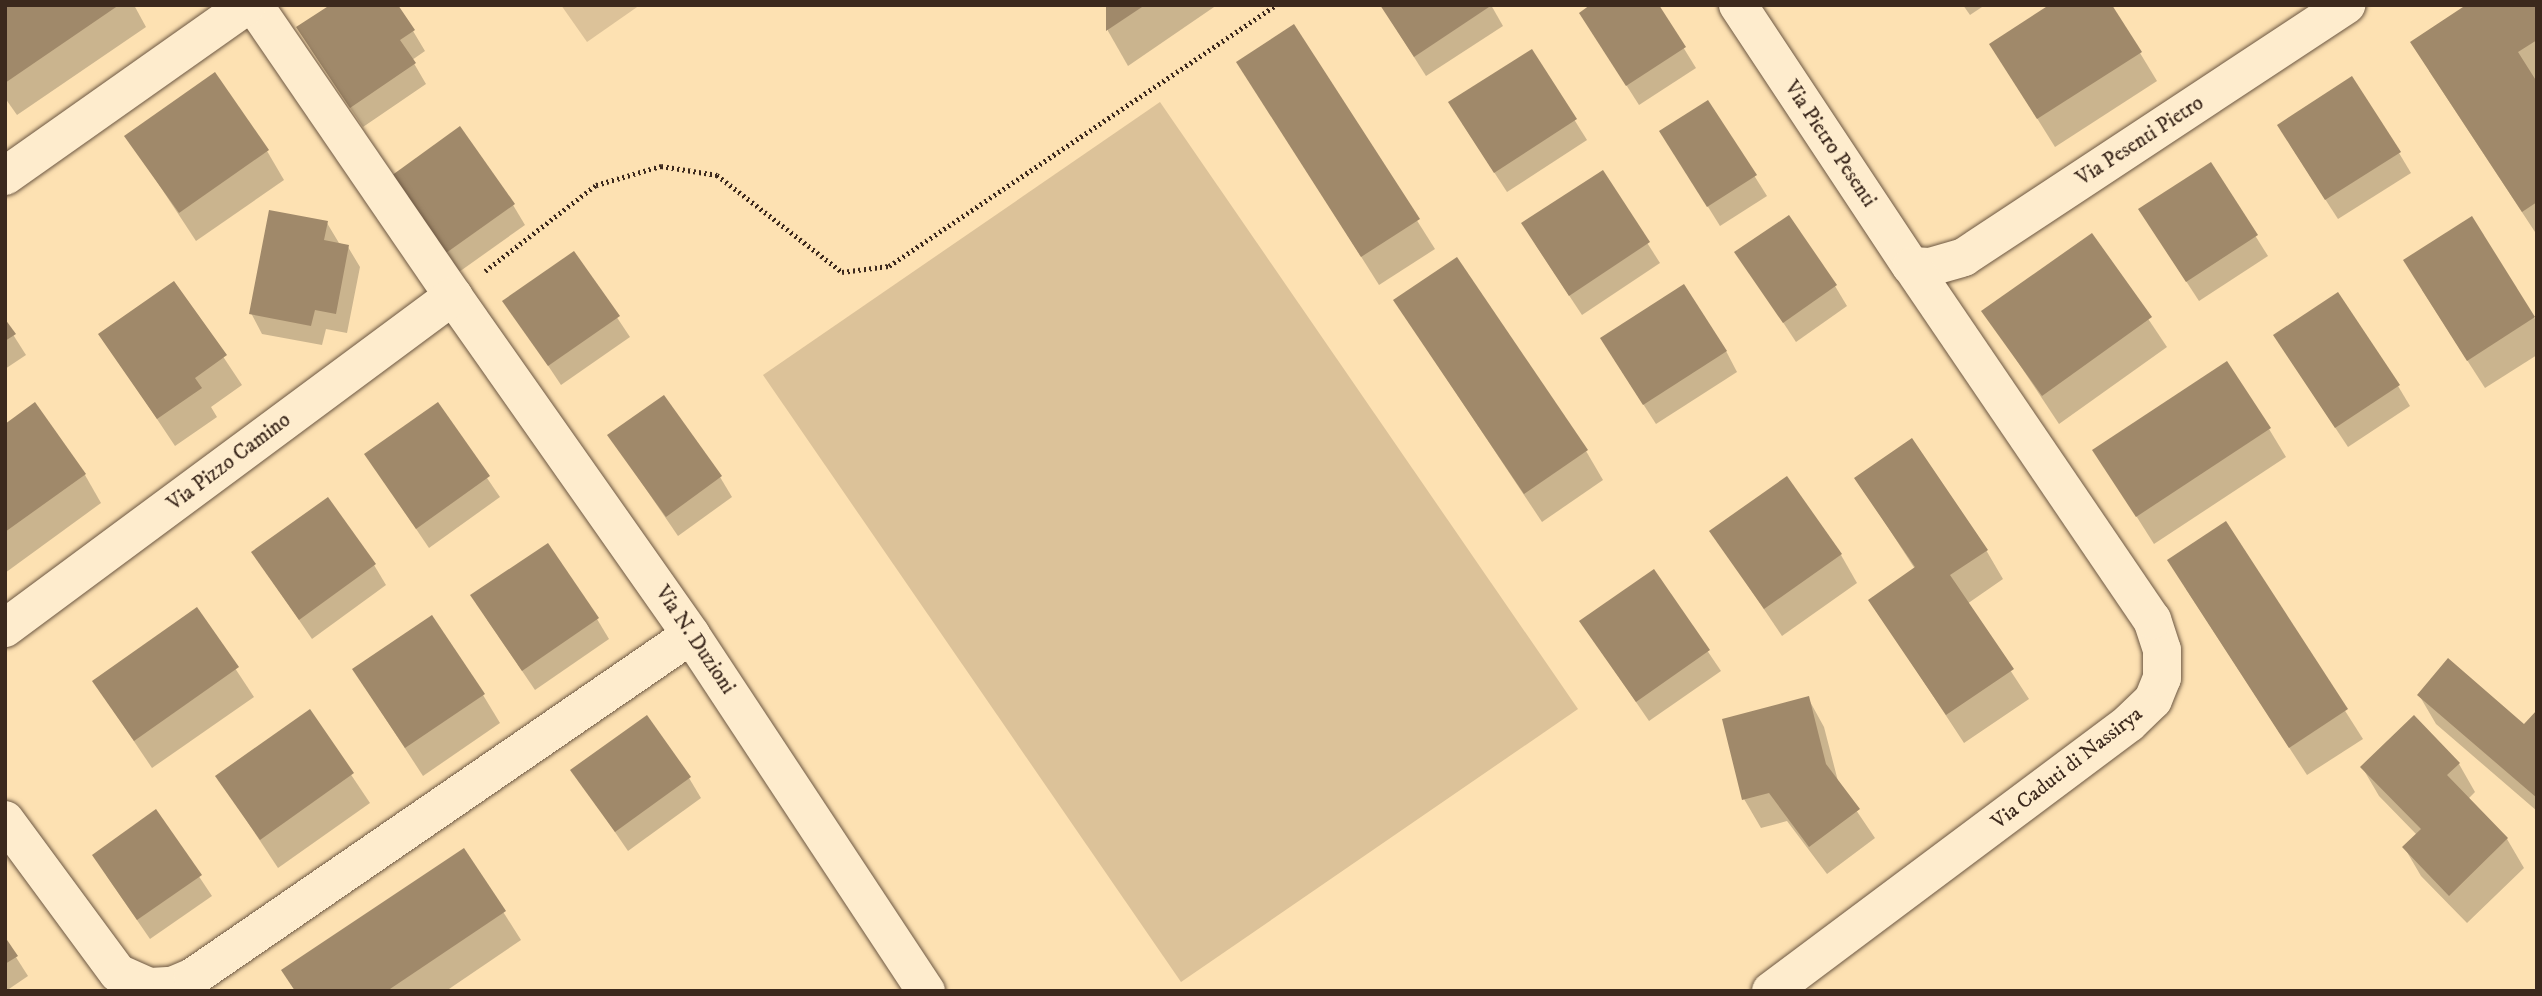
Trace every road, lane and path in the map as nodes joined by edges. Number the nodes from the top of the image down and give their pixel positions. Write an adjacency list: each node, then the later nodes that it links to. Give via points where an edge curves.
1 (247, 5): 6 (street)
2 (254, 5): 8 (street, Via N. Duzioni)
3 (1276, 5): 8 (path, via 890,266 842,272 718,175 661,166 596,185)
4 (1738, 5): 7 (street, Via Pietro Pesenti)
5 (2346, 5): 7 (street, Via Pesenti Pietro, via 1964,257)
6 (5, 176)
7 (1921, 266): 13 (street, Via Caduti di Nassirya, via 2152,620 2162,650 2162,678 2153,700 2129,723)
8 (453, 296): 9 (street, Via Pizzo Camino); 10 (street, Via N. Duzioni)
9 (5, 628)
10 (691, 635): 11 (street, via 172,986 150,988 118,973); 12 (street, Via N. Duzioni)
11 (5, 820)
12 (926, 991)
13 (1771, 991)

